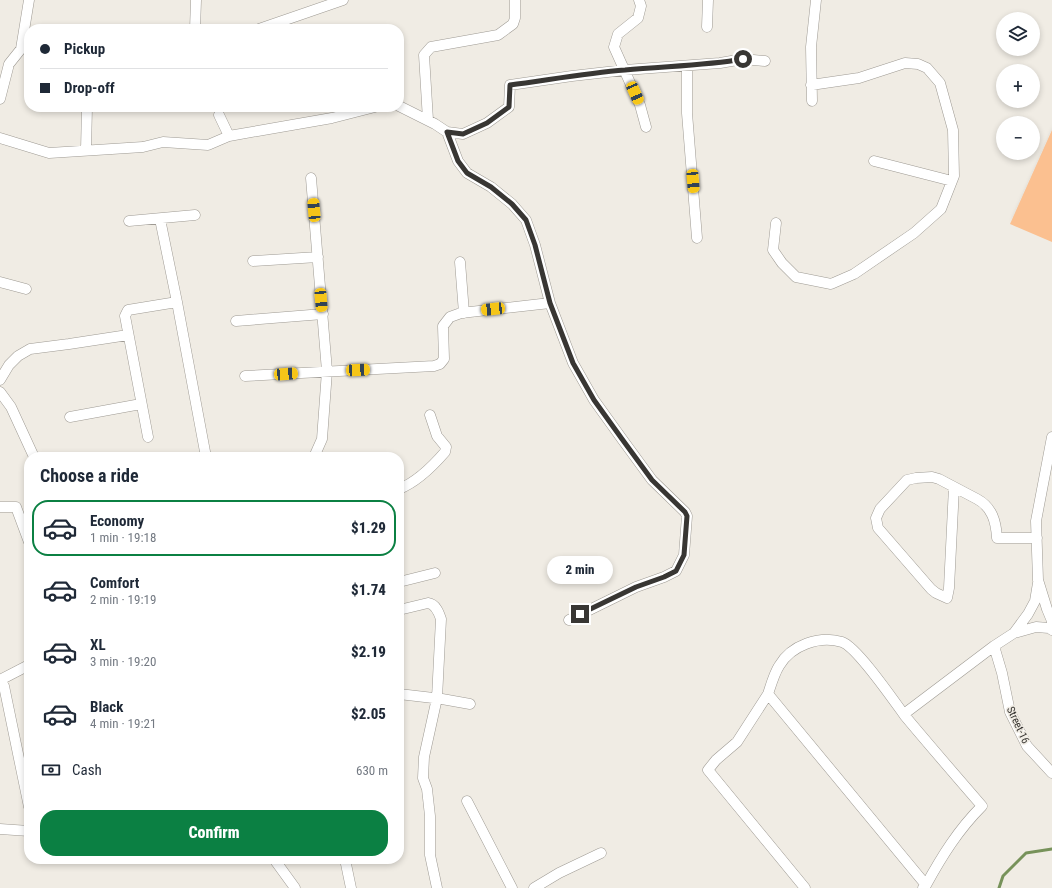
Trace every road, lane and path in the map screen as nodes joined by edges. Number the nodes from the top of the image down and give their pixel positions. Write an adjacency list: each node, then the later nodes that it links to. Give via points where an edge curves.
1 (29, 0): 8 (street)
2 (196, 0): 9 (street)
3 (343, 0): 10 (street)
4 (515, 0): 23 (street, via 513,24 498,35 432,47 424,55)
5 (639, 0): 15 (street, via 641,6 638,18 618,34 614,47)
6 (708, 0): 11 (street)
7 (816, 0): 16 (street, via 811,46)
8 (27, 24)
9 (195, 24)
10 (273, 24)
11 (707, 26)
12 (24, 52): 17 (street, via 9,64)
13 (765, 61): 14 (street, via 743,59)
14 (687, 66): 15 (street); 36 (street, via 688,113)
15 (624, 70): 24 (street, via 640,105); 25 (street, via 510,85 509,107 487,123 463,134)
16 (811, 85): 18 (street); 31 (street, via 859,78 905,63 927,68 940,83 953,130)
17 (0, 99)
18 (812, 101)
19 (404, 108): 23 (street)
20 (87, 112): 28 (street)
21 (355, 112): 26 (street)
22 (219, 115): 26 (street)
23 (428, 120): 25 (street)
24 (646, 127)
25 (447, 132): 43 (street, via 458,161 467,173 491,187 512,204 526,220)
26 (229, 136): 28 (street, via 208,145 163,142 143,147)
27 (0, 138): 28 (street, via 49,153)
28 (86, 150)
29 (874, 161): 31 (street)
30 (311, 178): 37 (street)
31 (952, 181): 35 (street, via 941,209 914,233 854,274 831,284 796,277 782,263 773,250)
32 (196, 215): 33 (street)
33 (160, 219): 34 (street); 42 (street)
34 (129, 221)
35 (776, 223)
36 (698, 238)
37 (318, 257): 38 (street); 45 (street)
38 (253, 261)
39 (460, 262): 44 (street)
40 (0, 282): 41 (street)
41 (26, 289)
42 (178, 302): 47 (street, via 128,310 125,316); 58 (street)
43 (550, 303): 44 (street); 69 (street, via 573,363 594,400 652,480 687,516 684,555 676,571 636,587)
44 (464, 313): 48 (street, via 450,318 444,326 444,359 440,364)
45 (323, 314): 46 (street); 48 (street)
46 (236, 321)
47 (128, 335): 50 (street, via 30,349 9,365); 52 (street)
48 (327, 371): 49 (street); 59 (street, via 322,439)
49 (245, 376)
50 (0, 380)
51 (0, 392): 57 (street, via 11,407)
52 (141, 404): 54 (street); 55 (street)
53 (430, 415): 61 (street, via 437,436 446,447 445,452 416,480)
54 (70, 417)
55 (148, 437)
56 (1052, 437): 64 (street, via 1036,521)
57 (32, 452)
58 (205, 452)
59 (316, 452)
60 (954, 487): 60 (street, via 932,477 907,480 880,509 876,518 878,528 925,583 936,594 946,598 949,588); 64 (street, via 989,507 997,538)
61 (404, 488)
62 (0, 507): 63 (street, via 16,507)
63 (24, 529)
64 (1037, 538): 66 (street)
65 (435, 573): 67 (street)
66 (1038, 580): 70 (street); 72 (street, via 1035,601)
67 (404, 581)
68 (404, 609): 79 (street, via 428,603 432,604 440,616)
69 (569, 620)
70 (1052, 621)
71 (1052, 630): 72 (street, via 1036,627)
72 (1014, 633): 73 (street)
73 (994, 646): 81 (street); 82 (street, Street-16, via 1010,712 1027,746)
74 (24, 668): 75 (street)
75 (0, 680)
76 (0, 683): 83 (street, via 4,686)
77 (768, 694): 81 (street, via 779,666 794,649 811,642 842,642 867,665); 90 (street); 96 (street, via 737,742 708,770)
78 (404, 695): 79 (street)
79 (437, 698): 80 (street); 93 (street, via 422,778 427,789 430,855)
80 (470, 704)
81 (904, 714): 90 (street, via 982,806 968,820)
82 (1052, 772)
83 (24, 783)
84 (467, 801): 94 (street)
85 (0, 829): 86 (street)
86 (24, 831)
87 (601, 853): 95 (street)
88 (278, 864): 91 (street)
89 (346, 864): 92 (street)
90 (924, 886)
91 (295, 888)
92 (351, 888)
93 (437, 888)
94 (512, 888)
95 (534, 888)
96 (805, 888)

